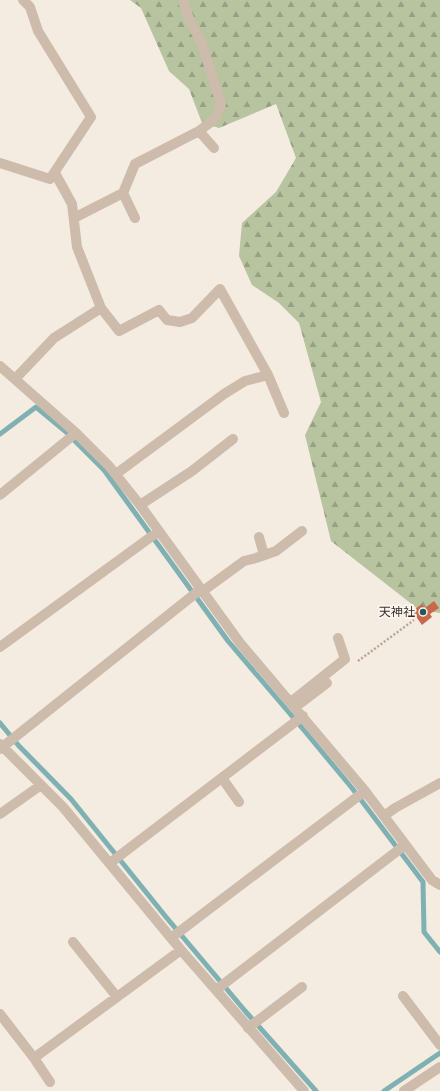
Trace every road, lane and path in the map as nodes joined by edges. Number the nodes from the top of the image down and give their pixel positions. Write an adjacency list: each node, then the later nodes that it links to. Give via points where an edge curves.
1 (23, 0): 6 (street, via 30,7 38,31 91,117)
2 (184, 0): 3 (street, via 190,21 202,44 220,104 216,119)
3 (199, 131): 4 (street); 7 (street, via 135,164)
4 (214, 148)
5 (0, 163): 6 (street, via 50,179)
6 (55, 173): 8 (street, via 72,204)
7 (122, 193): 8 (street); 9 (street)
8 (74, 218): 10 (street, via 77,247)
9 (135, 218)
10 (101, 308): 11 (street, via 54,338); 12 (street, via 119,331 159,310 167,320 180,322 192,318 220,289)
11 (6, 374): 14 (street)
12 (268, 375): 13 (street); 16 (street, via 245,380)
13 (284, 413)
14 (73, 436): 16 (street, via 93,448); 17 (street)
15 (233, 440): 18 (street)
16 (116, 474): 18 (street)
17 (0, 495)
18 (140, 506): 20 (street)
19 (302, 531): 22 (street, via 276,551)
20 (154, 534): 23 (street); 26 (street)
21 (259, 537): 22 (street)
22 (264, 555): 23 (street, via 244,561)
23 (198, 593): 29 (street); 31 (street)
24 (414, 620): 27 (path)
25 (338, 638): 29 (street, via 345,659)
26 (0, 647)
27 (352, 665)
28 (327, 683): 29 (street)
29 (293, 705): 30 (street)
30 (298, 719): 32 (street); 35 (street)
31 (1, 747): 34 (street)
32 (222, 778): 36 (street); 40 (street)
33 (440, 783): 38 (street)
34 (41, 785): 37 (street); 40 (street)
35 (360, 795): 38 (street); 42 (street)
36 (239, 802)
37 (0, 814)
38 (384, 816): 39 (street)
39 (400, 849): 41 (street); 45 (street)
40 (115, 859): 42 (street)
41 (440, 885)
42 (176, 934): 44 (street)
43 (73, 942): 48 (street)
44 (181, 950): 45 (street); 48 (street)
45 (221, 986): 50 (street)
46 (302, 987): 50 (street)
47 (403, 996): 51 (street)
48 (117, 997): 52 (street)
49 (0, 1014): 52 (street)
50 (254, 1024): 55 (street)
51 (440, 1045)
52 (34, 1058): 54 (street)
53 (440, 1067): 56 (street)
54 (50, 1082)
55 (304, 1091)
56 (404, 1091)

